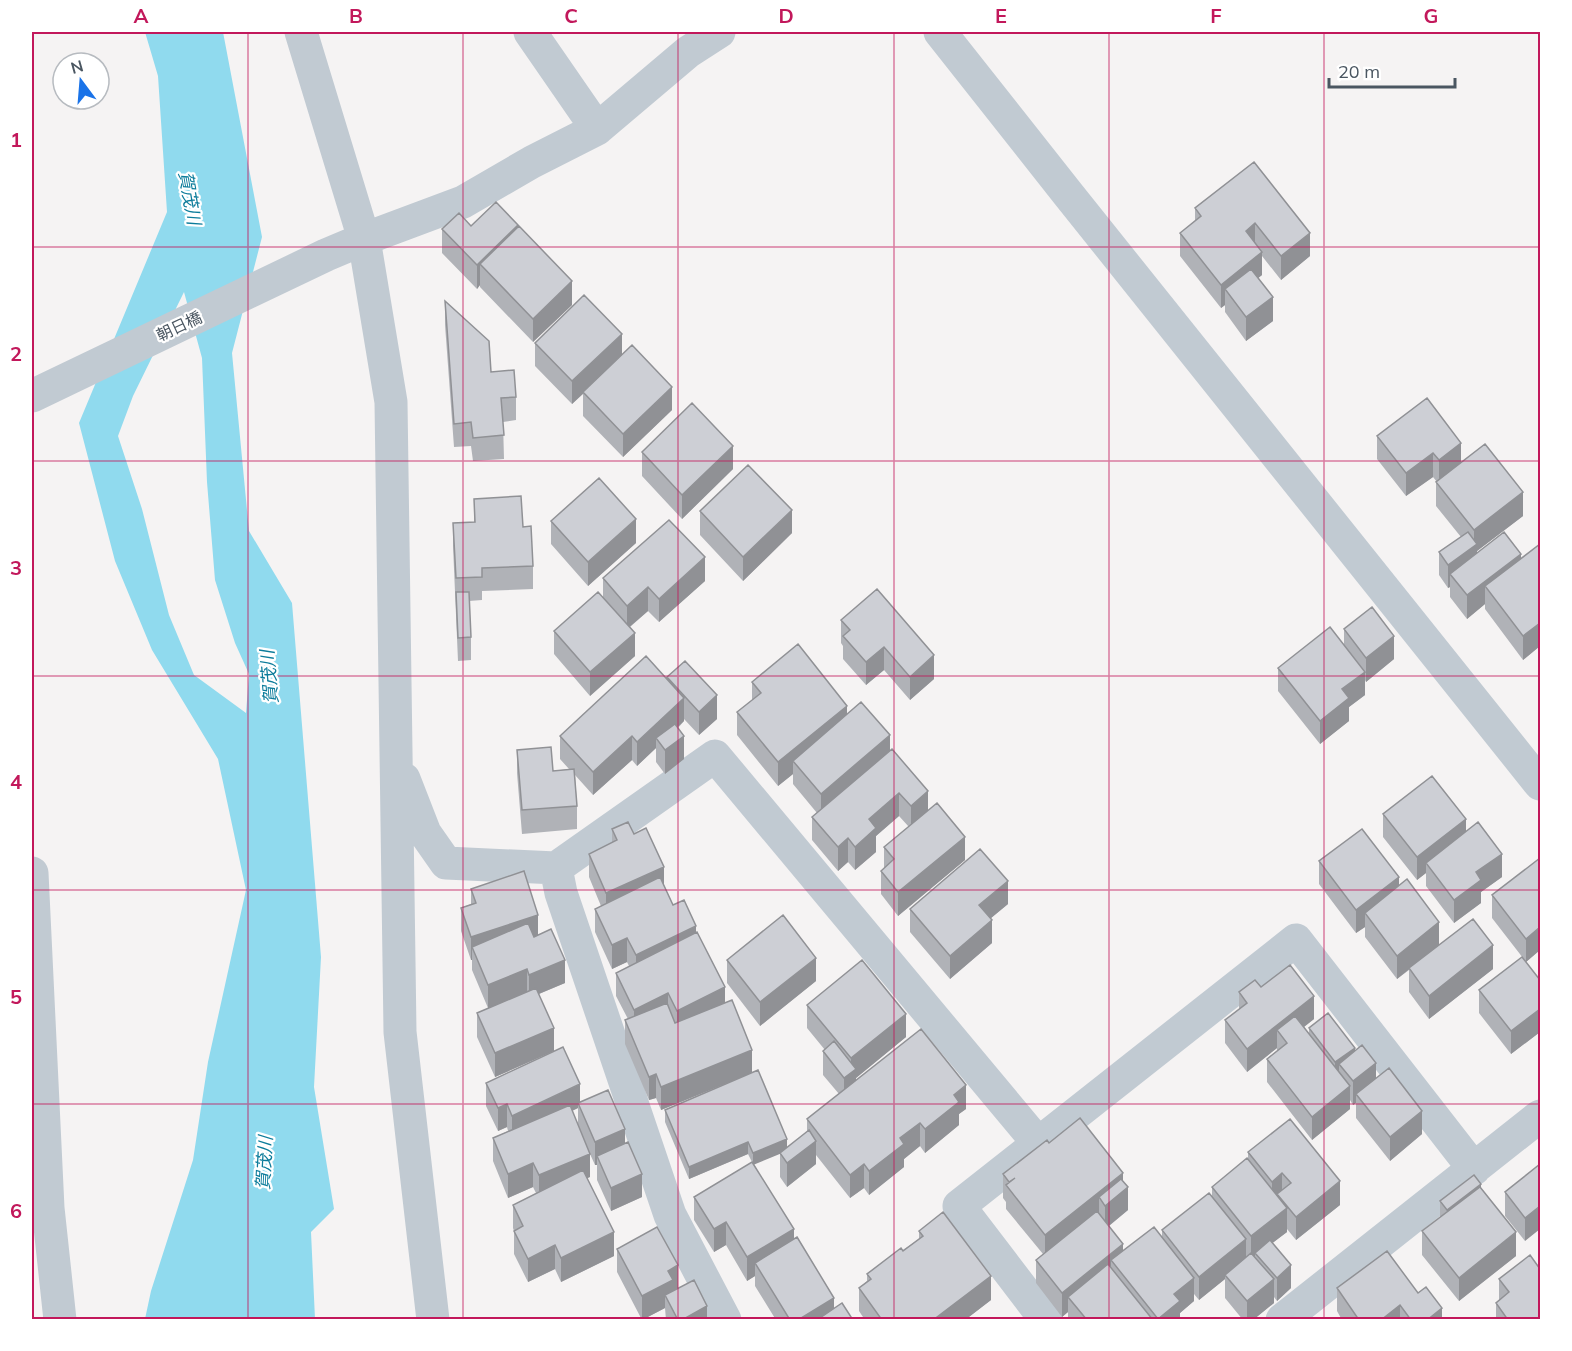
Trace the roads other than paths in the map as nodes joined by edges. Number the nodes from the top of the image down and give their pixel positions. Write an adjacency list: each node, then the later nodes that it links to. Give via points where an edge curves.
1 (301, 32): 6 (street)
2 (530, 32): 5 (street)
3 (719, 32): 5 (street, 朝日橋, via 688,52)
4 (940, 32): 9 (street)
5 (597, 129): 6 (street, 朝日橋, via 463,202)
6 (364, 239): 7 (street, 朝日橋); 8 (street, via 391,402)
7 (32, 396)
8 (396, 758): 10 (street, via 426,834 446,863); 16 (street, via 400,1032)
9 (1540, 784)
10 (556, 868): 13 (street, via 715,756); 17 (street, via 561,893 670,1215)
11 (32, 873): 15 (street, via 48,1208)
12 (1540, 1116): 14 (street)
13 (1038, 1143): 14 (street, via 1296,940); 18 (street, via 959,1206)
14 (1474, 1169): 19 (street)
15 (60, 1320)
16 (433, 1320)
17 (725, 1320)
18 (1046, 1320)
19 (1282, 1320)

